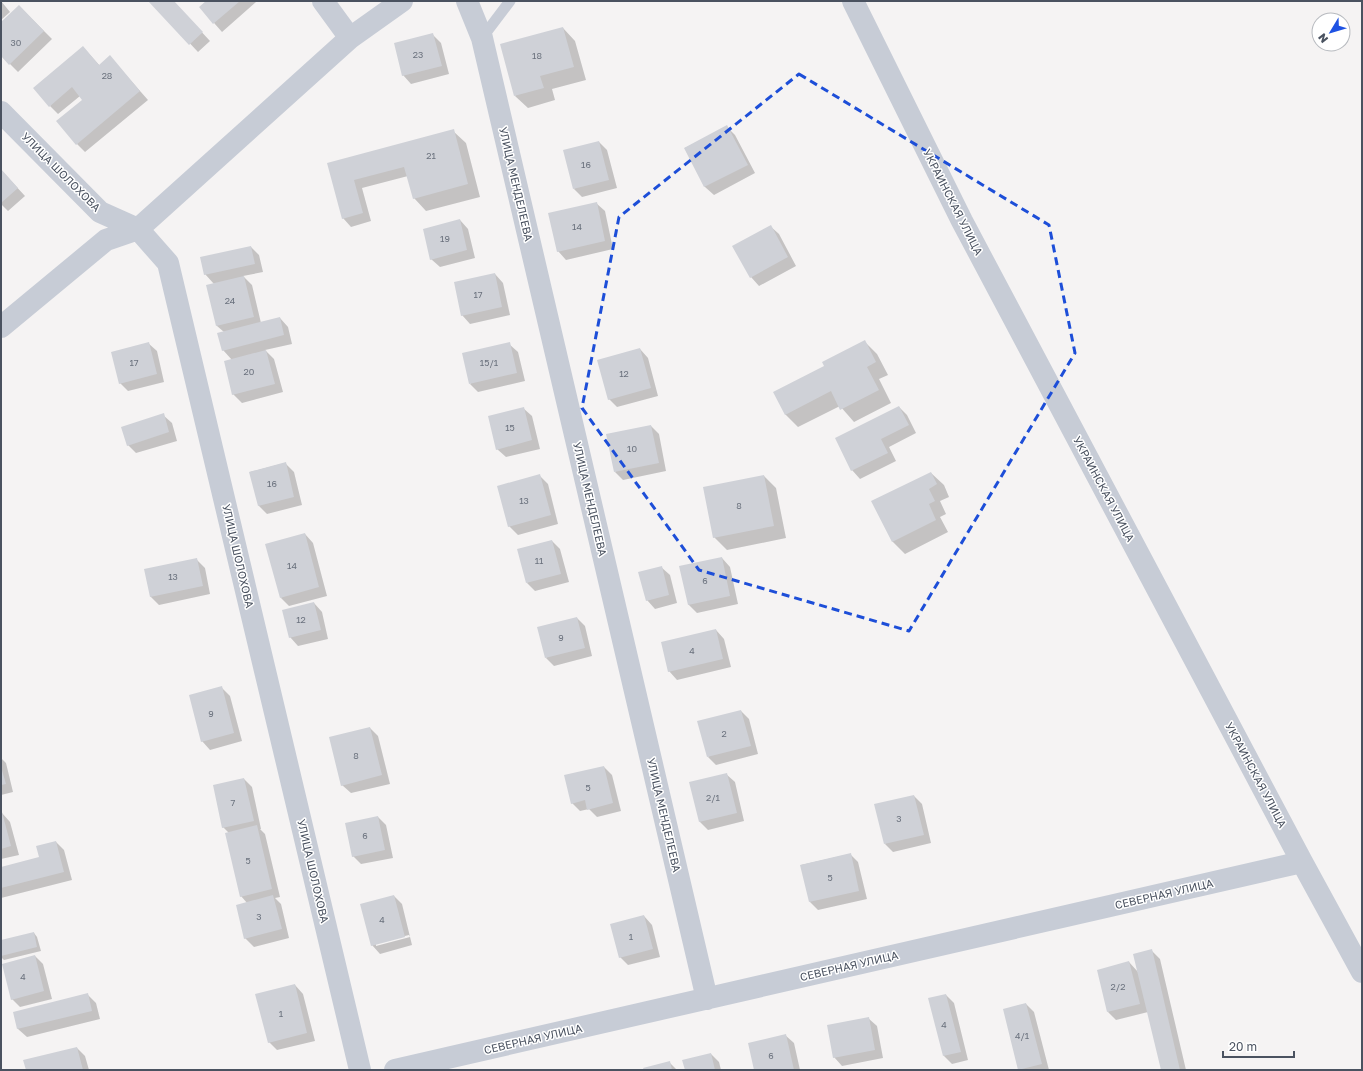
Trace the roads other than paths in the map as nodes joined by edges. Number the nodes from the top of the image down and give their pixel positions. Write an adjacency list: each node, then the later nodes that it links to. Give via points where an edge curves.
1 (323, 1): 6 (street)
2 (402, 1): 6 (street)
3 (467, 1): 7 (street, УЛИЦА МЕНДЕЛЕЕВА)
4 (510, 1): 7 (lane)
5 (853, 1): 11 (street, УКРАИНСКАЯ УЛИЦА, via 966,228)
6 (350, 38): 9 (street)
7 (482, 38): 13 (street, УЛИЦА МЕНДЕЛЕЕВА)
8 (1, 112): 9 (street, УЛИЦА ШОЛОХОВА, via 100,212)
9 (138, 229): 10 (street, via 106,240); 14 (street, УЛИЦА ШОЛОХОВА, via 168,263)
10 (1, 327)
11 (1302, 862): 12 (street, УКРАИНСКАЯ УЛИЦА); 13 (street, СЕВЕРНАЯ УЛИЦА)
12 (1362, 972)
13 (707, 999): 15 (street, СЕВЕРНАЯ УЛИЦА)
14 (360, 1070)
15 (395, 1070)

